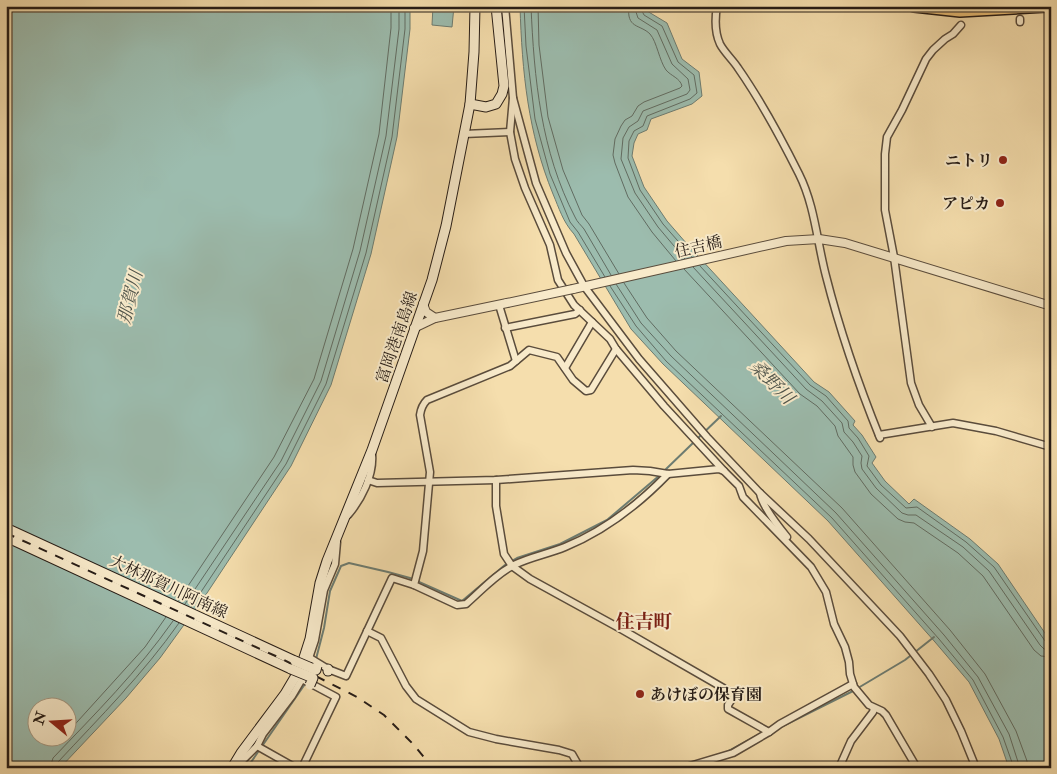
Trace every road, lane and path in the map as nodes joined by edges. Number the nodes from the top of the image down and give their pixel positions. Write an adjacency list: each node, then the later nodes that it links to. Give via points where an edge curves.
1 (475, 6): 9 (main road, 富岡港南島線)
2 (496, 6): 9 (main road, via 504,86 502,94 496,104 486,107)
3 (505, 6): 8 (street)
4 (717, 6): 12 (street, via 716,28 720,44 738,67 800,176)
5 (914, 6): 6 (highway, via 960,11)
6 (1047, 6)
7 (961, 25): 13 (street, via 926,59 887,138 885,210)
8 (513, 98): 10 (street); 14 (street, via 536,183 566,253)
9 (470, 104): 11 (main road, 富岡港南島線)
10 (510, 132): 11 (street); 18 (street, via 515,159 550,246 558,280)
11 (464, 134): 15 (main road, 富岡港南島線, via 446,226)
12 (817, 239): 13 (street, 住吉橋, via 845,243); 14 (street, 住吉橋, via 786,241); 26 (street, via 836,313 872,422 880,437)
13 (894, 258): 17 (street, 住吉橋); 26 (street, via 911,383)
14 (586, 286): 16 (street, 住吉橋, bridge); 34 (street, via 608,321 639,359)
15 (423, 304): 19 (street, via 426,312); 21 (main road, 富岡港南島線)
16 (503, 304): 19 (street, 住吉橋); 22 (street)
17 (1051, 306)
18 (580, 310): 20 (street); 22 (street, via 575,314)
19 (435, 318): 21 (street, 住吉橋)
20 (592, 322): 23 (street); 25 (street)
21 (414, 328): 28 (main road, 富岡港南島線)
22 (505, 328): 24 (street)
23 (616, 349): 25 (street, via 591,390 582,390); 29 (street)
24 (516, 361): 25 (street, via 533,350 557,358); 33 (street, via 424,403 420,415)
25 (565, 368)
26 (932, 427): 27 (street, via 953,423 972,425)
27 (1051, 447)
28 (372, 450): 31 (street); 35 (main road, 富岡港南島線)
29 (724, 471): 30 (street); 39 (street, via 739,486 743,497)
30 (664, 473): 32 (street, via 633,470); 40 (street, via 642,500 600,529 563,548)
31 (368, 480): 33 (street, via 377,483); 35 (street)
32 (496, 480): 33 (street); 40 (street, via 496,506 504,554)
33 (429, 482): 41 (street, via 423,551)
34 (760, 493): 39 (street); 59 (street, via 867,600 916,655 946,700)
35 (345, 519): 38 (main road, 富岡港南島線)
36 (6, 528): 43 (main road, 大林那賀川阿南線)
37 (6, 537): 43 (main road, 大林那賀川阿南線)
38 (338, 538): 44 (street, via 335,564 324,590); 45 (main road, 富岡港南島線, via 320,584 310,640)
39 (790, 545): 47 (street, via 811,567 826,592)
40 (510, 563): 41 (street, via 462,606); 49 (street, via 530,579 732,693 734,696 728,709)
41 (415, 582): 42 (street, via 392,578)
42 (367, 632): 44 (street, via 346,676); 55 (street, via 381,638 416,699 476,735 572,754)
43 (271, 655): 45 (main road, 大林那賀川阿南線)
44 (314, 662): 45 (main road, 大林那賀川阿南線, bridge, via 316,670); 46 (street)
45 (289, 663): 46 (main road, 大林那賀川阿南線, bridge, via 313,678); 51 (main road, via 286,694)
46 (309, 683): 50 (street, via 292,696 263,734); 54 (street, via 336,697)
47 (855, 688): 48 (street); 49 (street)
48 (874, 708): 57 (street, via 851,741); 58 (street, via 886,716)
49 (769, 732): 52 (street, via 733,753)
50 (260, 748): 51 (street); 53 (street)
51 (237, 764)
52 (701, 766): 56 (street)
53 (296, 768)
54 (302, 768)
55 (580, 768)
56 (683, 768)
57 (838, 768)
58 (917, 768)
59 (976, 768)

